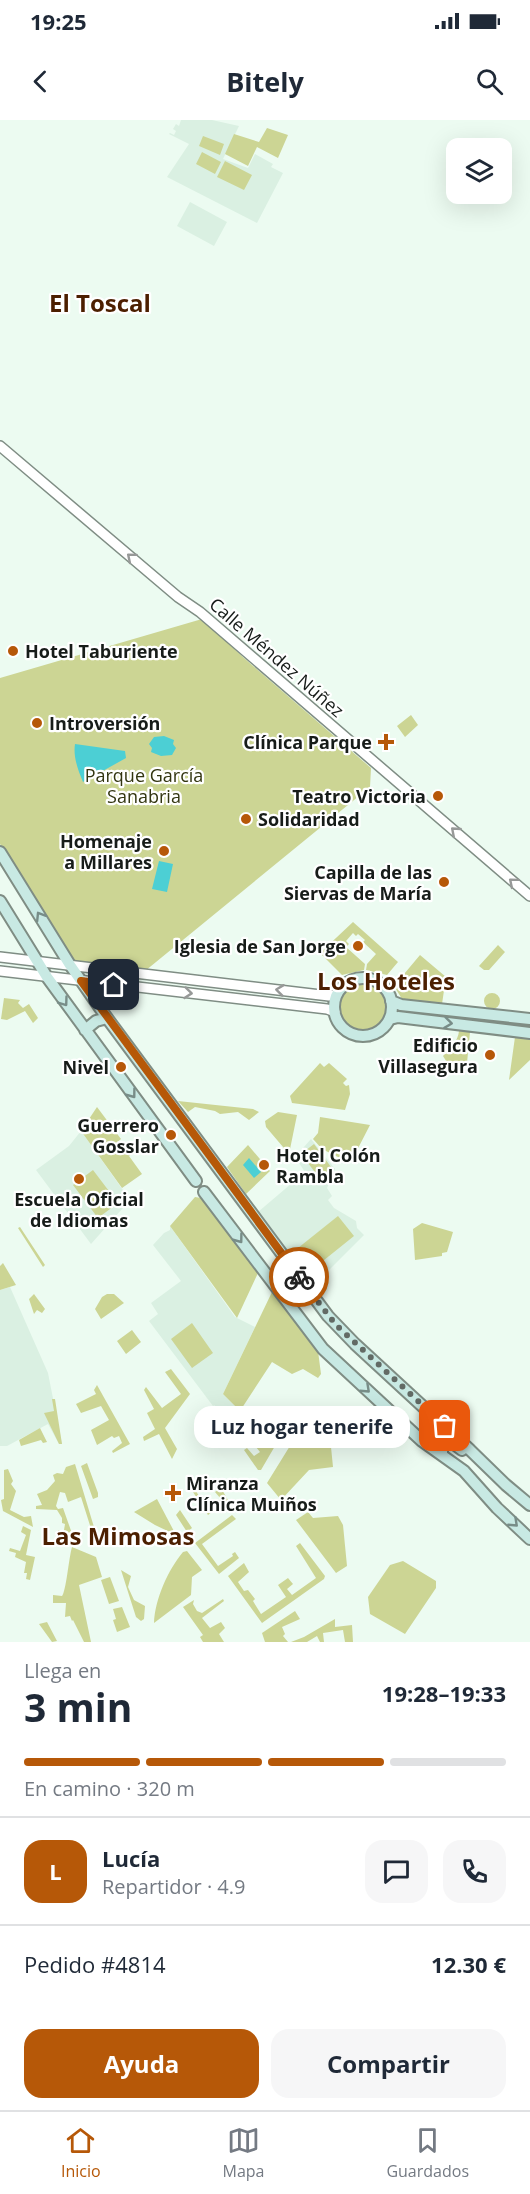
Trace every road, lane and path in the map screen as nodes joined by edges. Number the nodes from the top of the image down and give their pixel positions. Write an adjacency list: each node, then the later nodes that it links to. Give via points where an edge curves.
1 (0, 446): 3 (street, Calle Méndez Núñez, one-way to 1)
2 (0, 852): 7 (main road, one-way to 2)
3 (530, 896)
4 (0, 902): 6 (main road)
5 (0, 957): 6 (street)
6 (37, 962): 7 (street); 9 (main road)
7 (70, 965): 10 (main road); 11 (street, one-way to 7)
8 (0, 971): 9 (street)
9 (47, 977): 10 (street); 17 (main road, one-way to 17)
10 (81, 981): 13 (street, one-way to 13); 14 (main road)
11 (338, 994): 12 (main road, via 355,979 369,979 382,985); 13 (main road)
12 (392, 1002): 15 (main road); 16 (main road)
13 (335, 1012): 15 (main road, via 344,1029 360,1036 377,1033)
14 (107, 1018): 17 (main road, via 93,1022); 22 (main road, via 328,1316)
15 (390, 1019): 18 (main road, one-way to 18)
16 (530, 1019)
17 (85, 1030): 19 (main road, one-way to 19)
18 (530, 1033)
19 (196, 1181): 20 (street)
20 (204, 1192): 21 (main road, one-way to 21, via 323,1349)
21 (442, 1455): 22 (main road, via 444,1444 451,1442); 24 (main road, one-way to 24, via 464,1471)
22 (480, 1461): 23 (main road)
23 (530, 1505)
24 (530, 1539)

